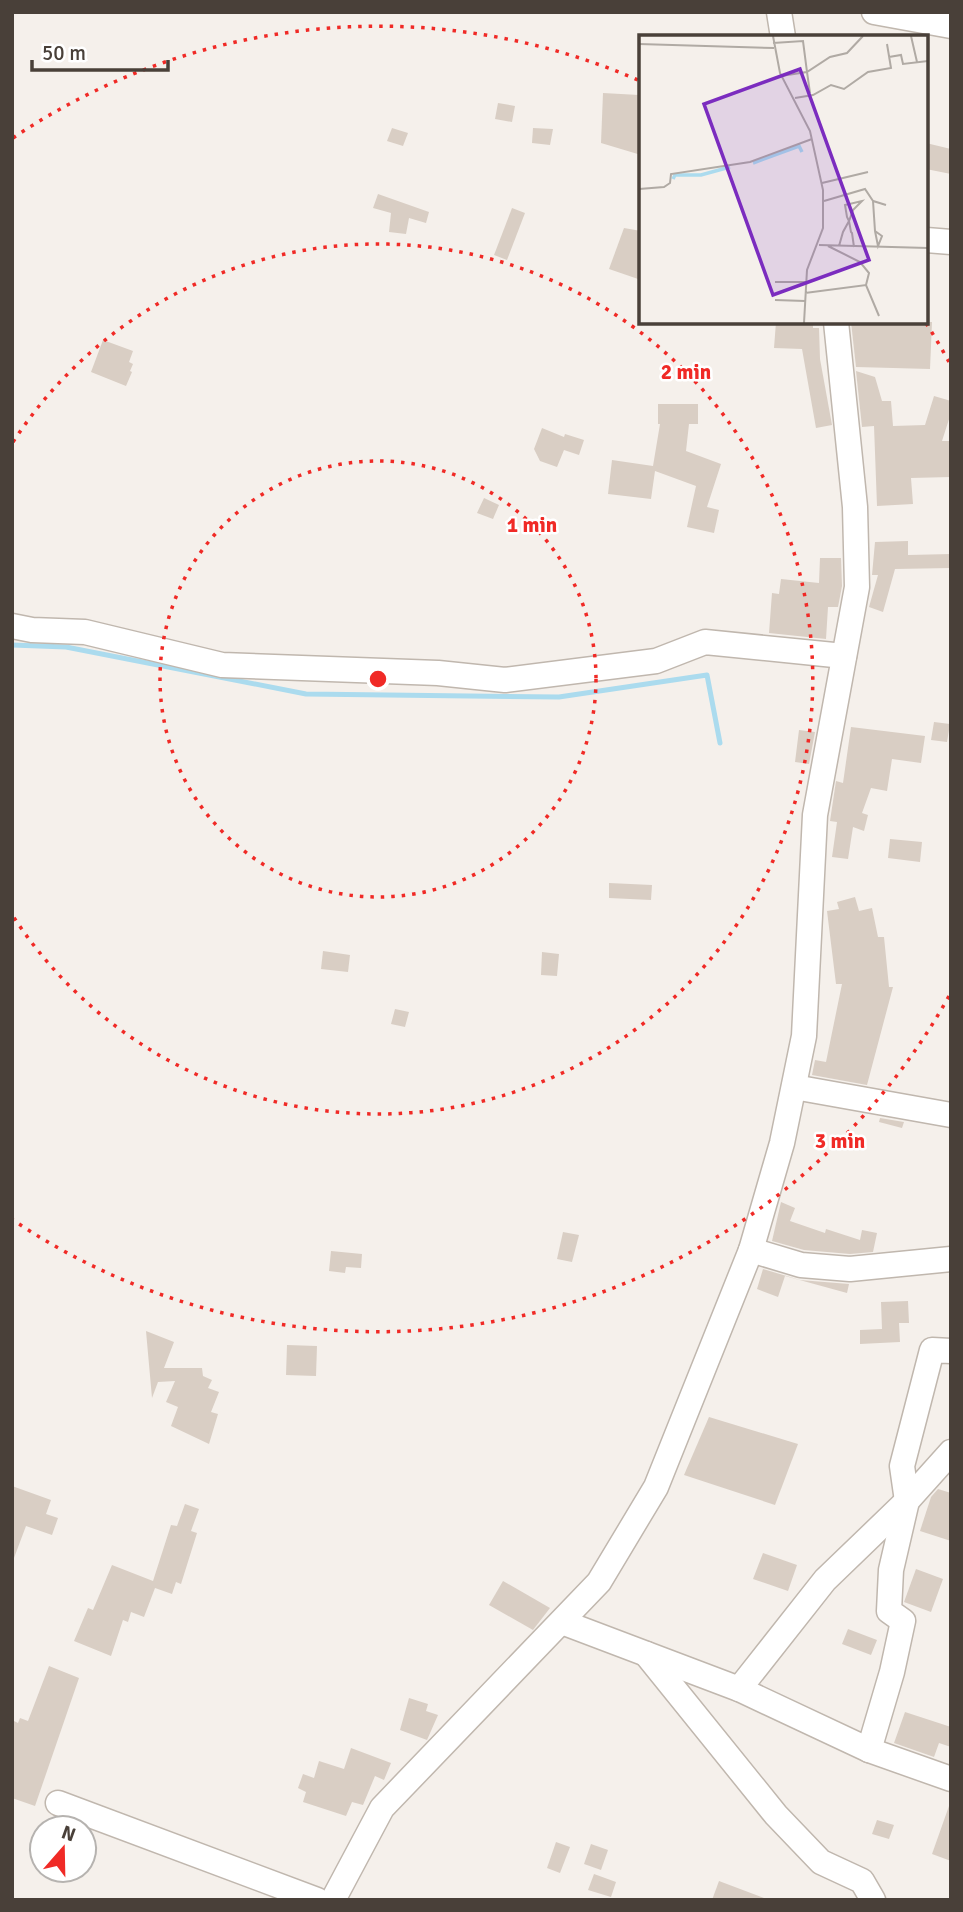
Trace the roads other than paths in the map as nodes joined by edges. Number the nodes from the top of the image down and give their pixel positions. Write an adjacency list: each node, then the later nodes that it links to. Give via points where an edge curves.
1 (779, 12): 4 (street)
2 (874, 12): 3 (street)
3 (951, 26)
4 (783, 35)
5 (928, 240): 6 (street)
6 (951, 242)
7 (836, 324): 9 (street, via 857,587)
8 (12, 626): 9 (street, via 85,632 222,665 505,680 656,661 705,642)
9 (844, 656): 10 (street, via 815,815 804,1036)
10 (794, 1087): 11 (street); 12 (street)
11 (951, 1115)
12 (751, 1250): 13 (street, via 801,1265 850,1269); 17 (street, via 656,1487 599,1582)
13 (951, 1259)
14 (951, 1351): 16 (street, via 932,1349 902,1466)
15 (951, 1452): 16 (street)
16 (907, 1501): 19 (street, via 824,1580); 20 (street, via 891,1570 890,1611 902,1621)
17 (562, 1622): 18 (street); 24 (street, via 382,1808)
18 (645, 1654): 19 (street); 25 (street, via 776,1815 821,1862 862,1881)
19 (739, 1689): 20 (street)
20 (869, 1750): 21 (street)
21 (951, 1779)
22 (58, 1802): 23 (street)
23 (317, 1900)
24 (333, 1900)
25 (873, 1900)

